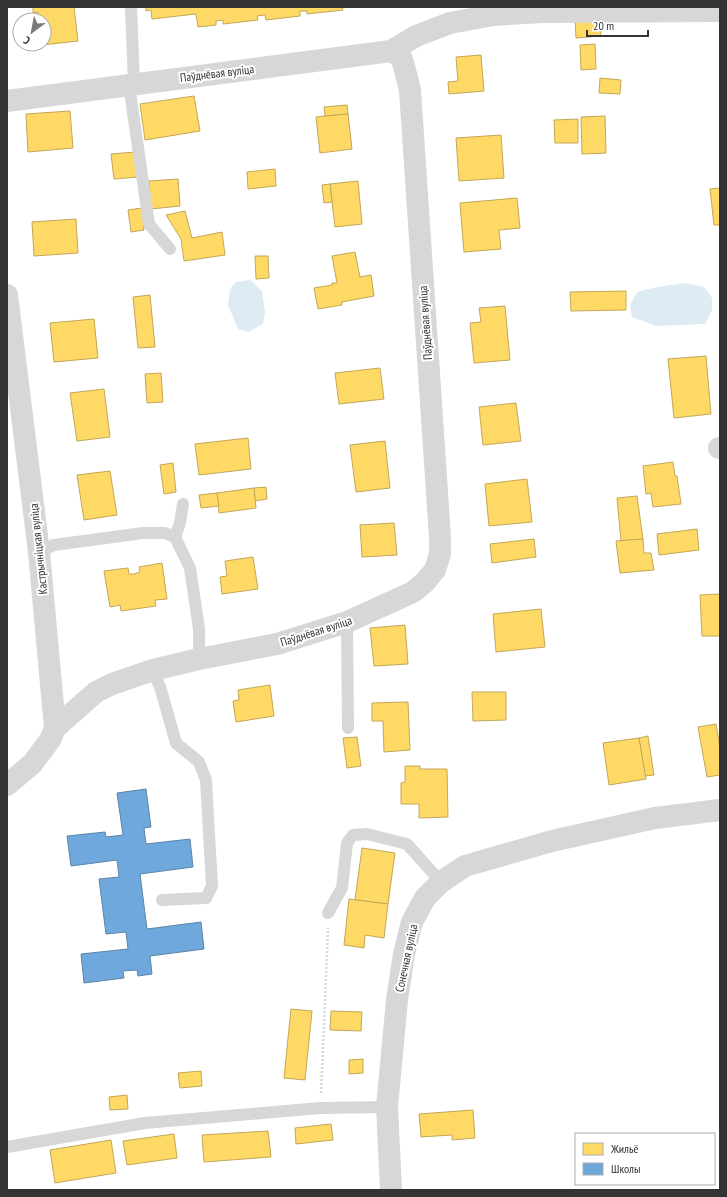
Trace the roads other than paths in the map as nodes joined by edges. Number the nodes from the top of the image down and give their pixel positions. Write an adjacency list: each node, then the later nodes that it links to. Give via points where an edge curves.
1 (131, 7): 4 (lane)
2 (720, 10): 3 (street, via 493,15 450,23 416,36)
3 (391, 50): 4 (street, Паўднёвая вуліца); 12 (street, Паўднёвая вуліца, via 401,57 410,90 440,554 435,570 413,592)
4 (132, 84): 5 (street, Паўднёвая вуліца); 6 (lane, via 149,224)
5 (7, 101)
6 (170, 249)
7 (7, 295): 8 (street, Кастрычніцкая вуліца)
8 (10, 336): 11 (street, Кастрычніцкая вуліца)
9 (183, 504): 10 (lane)
10 (175, 537): 11 (lane, via 164,533 143,533 54,545); 13 (lane, via 190,568 199,629)
11 (39, 552): 15 (street, Кастрычніцкая вуліца)
12 (347, 622): 13 (street, Паўднёвая вуліца, via 277,644); 16 (lane)
13 (199, 659): 14 (street, Паўднёвая вуліца)
14 (153, 670): 15 (street, Паўднёвая вуліца, via 96,692); 20 (lane, via 176,743 199,762 206,780 212,886 206,898)
15 (55, 728): 17 (street, via 50,740 32,764)
16 (348, 728)
17 (7, 785)
18 (720, 810): 19 (street, Сонечная вуліца, via 655,818 552,841 465,866)
19 (441, 882): 21 (lane, via 407,844 367,834 352,834 347,843 342,888); 22 (street, Сонечная вуліца, via 425,898 412,922 404,954)
20 (162, 900)
21 (328, 913)
22 (387, 1107): 23 (lane, via 320,1108 145,1123); 24 (street, Сонечная вуліца)
23 (7, 1148)
24 (391, 1190)

